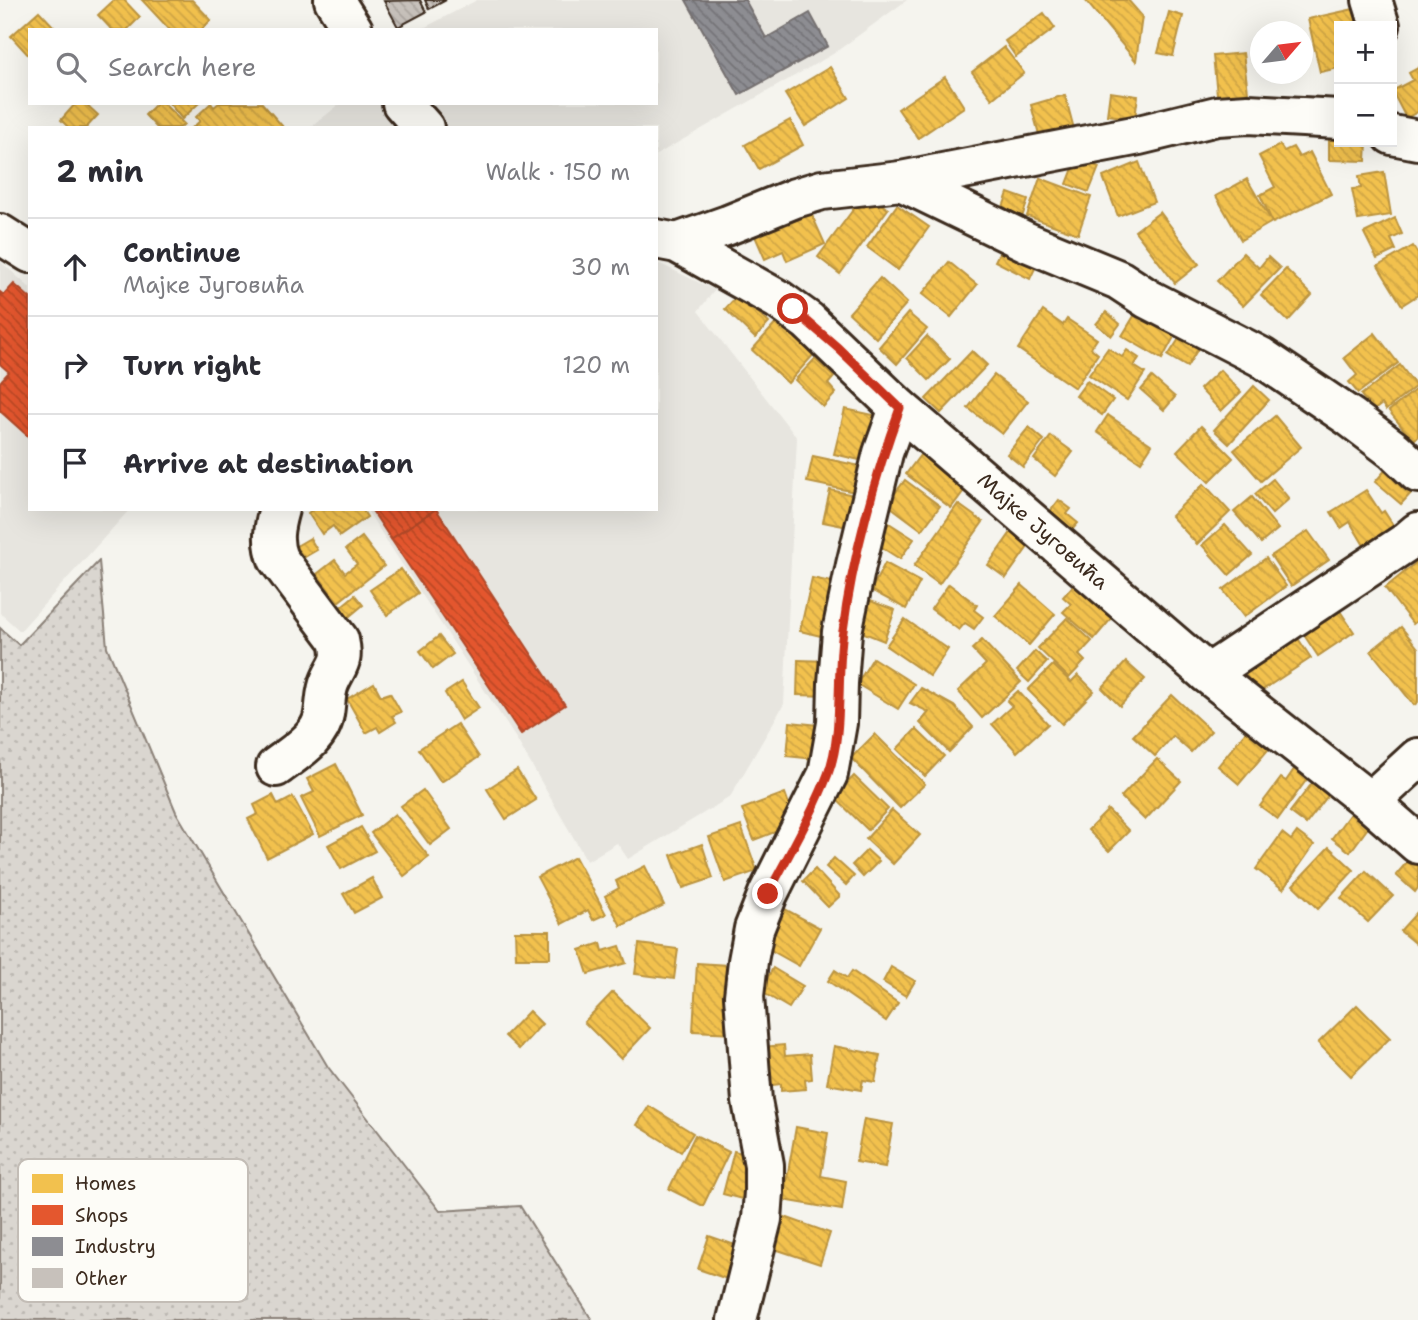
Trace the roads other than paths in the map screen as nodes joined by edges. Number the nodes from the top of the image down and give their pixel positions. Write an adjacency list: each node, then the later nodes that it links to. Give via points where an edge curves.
1 (334, 0): 4 (street)
2 (1372, 0): 3 (street)
3 (1378, 21)
4 (351, 28)
5 (404, 105): 7 (street)
6 (1334, 119): 10 (street, via 1217,116)
7 (422, 126)
8 (1397, 136): 9 (street)
9 (1418, 140)
10 (962, 169): 11 (street); 12 (street, via 951,185)
11 (901, 181): 12 (street); 14 (street, via 822,190 727,225)
12 (954, 209): 17 (street, via 1119,280 1261,357 1350,417)
13 (0, 234): 15 (street)
14 (667, 241): 16 (street, Мајке Југовића, via 793,309)
15 (28, 252)
16 (900, 408): 20 (street, Мајке Југовића); 25 (street, via 883,453 842,632 837,723 828,774 768,894 748,961 744,996 764,1192 762,1219)
17 (1418, 473)
18 (278, 511): 22 (street, via 273,530 278,559 339,639 342,652 317,731)
19 (1418, 532): 20 (street)
20 (1208, 674): 23 (street, Мајке Југовића)
21 (1418, 758): 23 (street)
22 (276, 767)
23 (1370, 802): 24 (street, Мајке Југовића)
24 (1418, 844)
25 (737, 1320)

